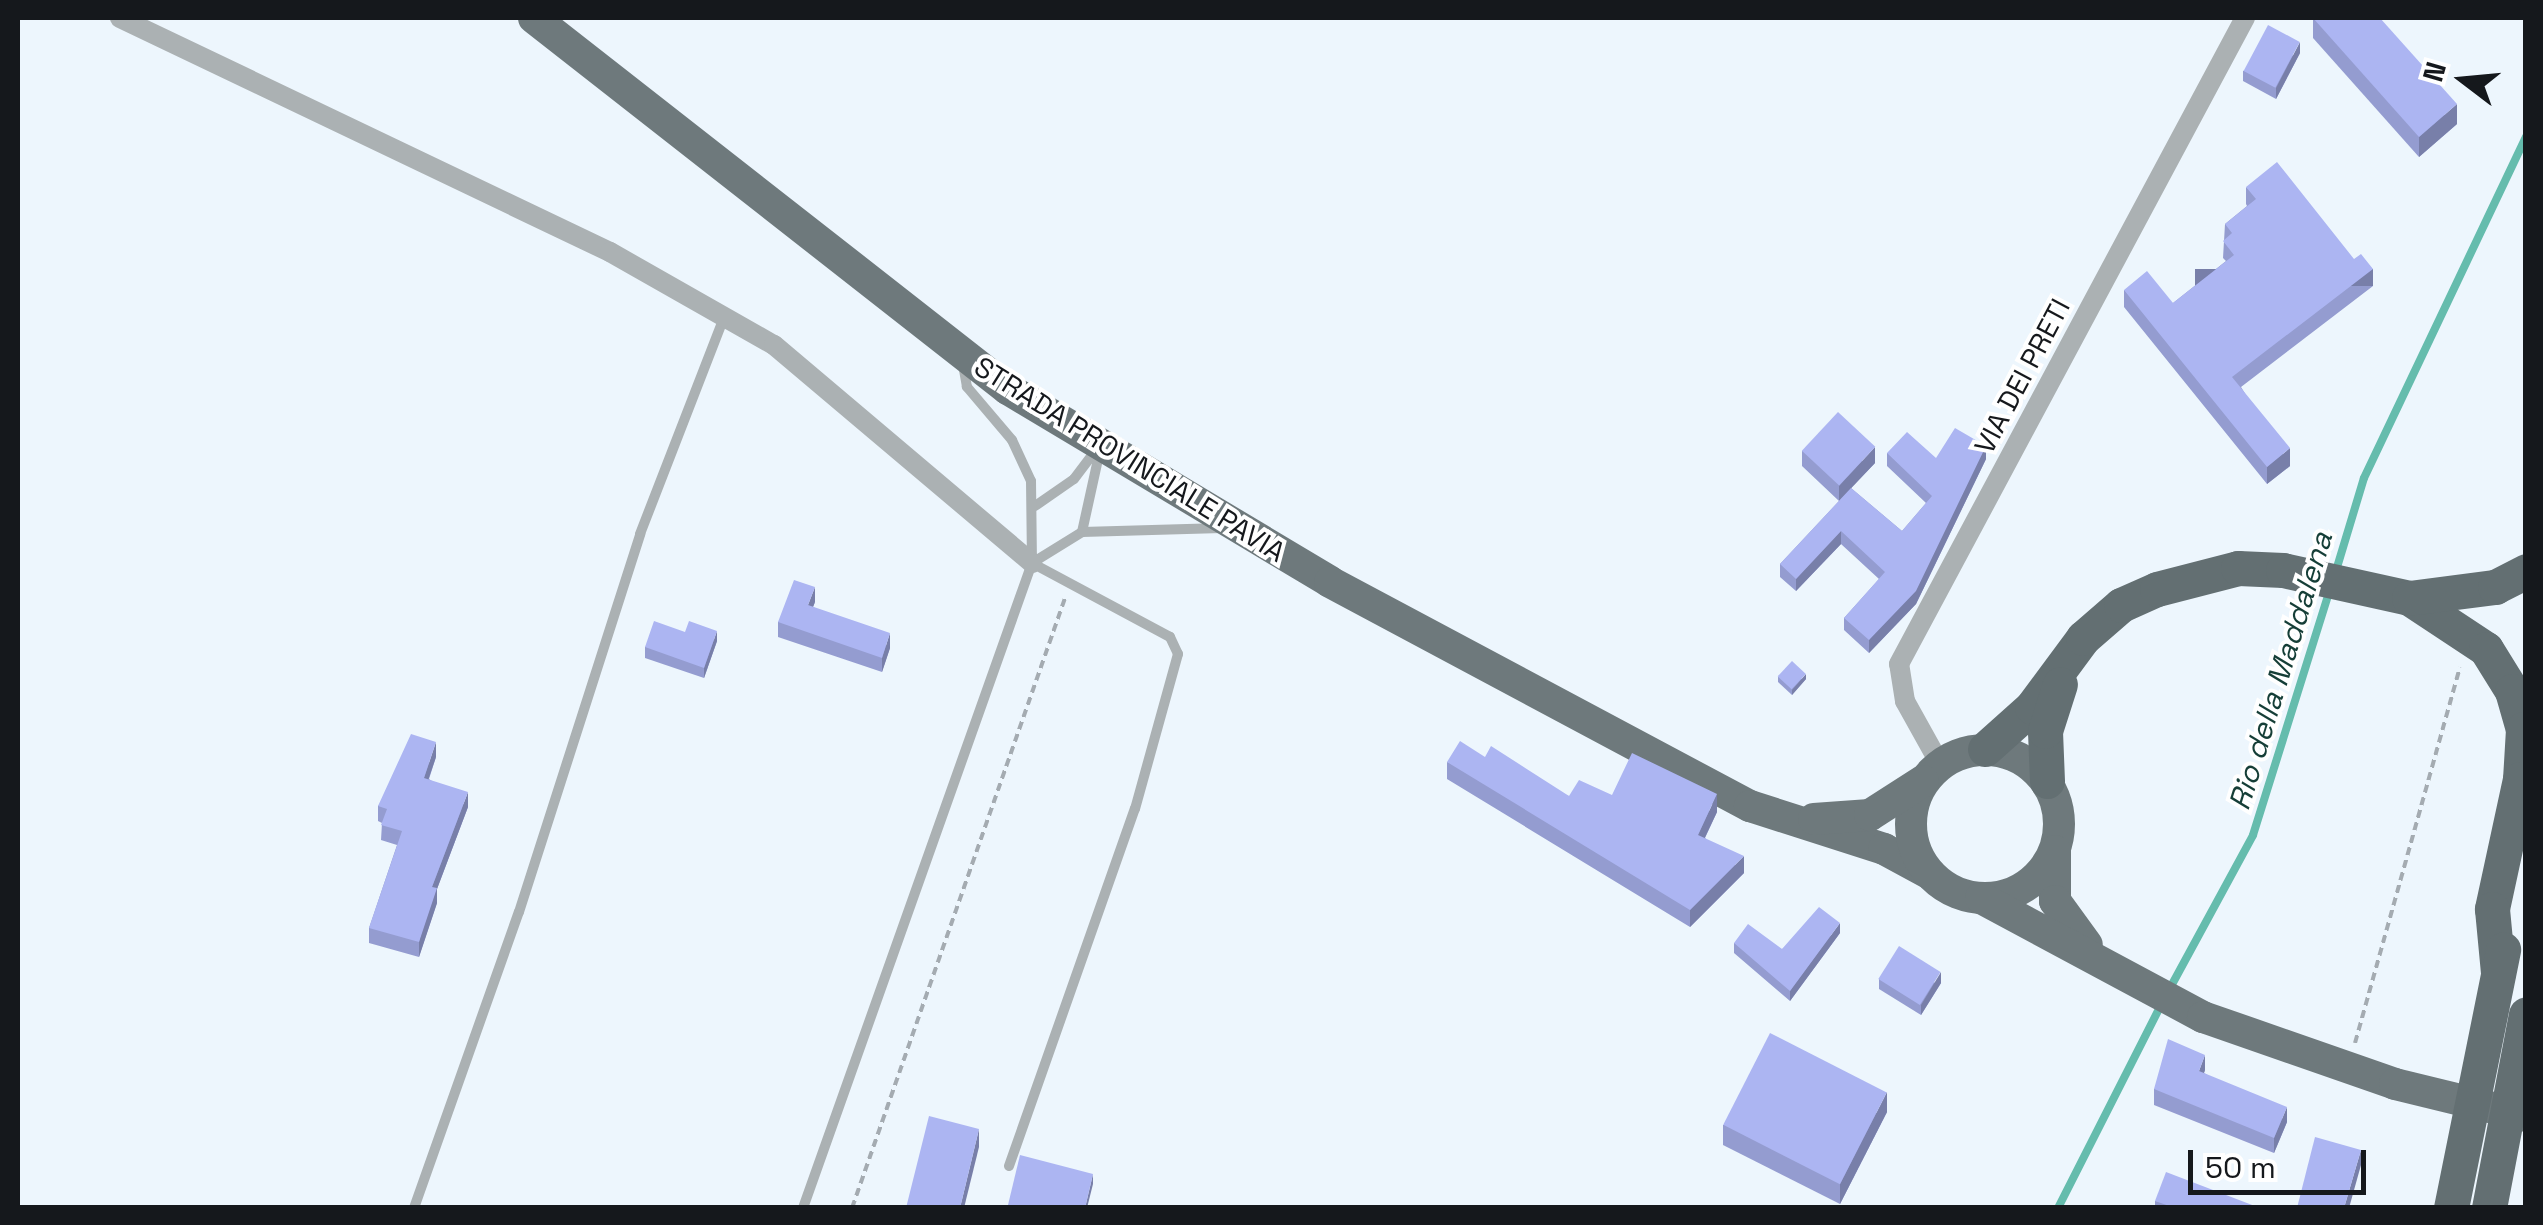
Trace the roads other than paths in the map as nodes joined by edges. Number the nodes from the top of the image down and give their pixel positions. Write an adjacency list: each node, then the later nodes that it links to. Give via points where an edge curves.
1 (120, 18): 4 (street, via 610,252)
2 (534, 18): 5 (main road, STRADA PROVINCIALE PAVIA)
3 (2245, 18): 15 (street, VIA DEI PRETI, via 1899,664 1904,701)
4 (724, 317): 10 (street, via 814,374); 27 (lane, via 640,534 519,912)
5 (961, 353): 6 (main road, STRADA PROVINCIALE PAVIA); 7 (lane, via 967,387 1012,440)
6 (1101, 445): 7 (lane, via 1074,478); 8 (main road, STRADA PROVINCIALE PAVIA); 9 (lane)
7 (1035, 506): 10 (lane)
8 (1241, 529): 9 (lane); 17 (main road, STRADA PROVINCIALE PAVIA)
9 (1082, 532): 10 (lane)
10 (1032, 563): 26 (lane, via 1170,637 1178,654 1135,809); 28 (lane)
11 (2526, 571): 12 (highway, bridge, via 2494,587)
12 (2409, 598): 13 (highway, via 2283,570 2238,568 2157,588 2121,606); 22 (highway, bridge, via 2486,649 2512,691 2523,729 2520,779 2492,910)
13 (2083, 638): 14 (highway, via 2032,707); 16 (highway, via 2049,712)
14 (1985, 749): 15 (main road); 16 (main road, via 2030,764)
15 (1932, 772): 17 (main road, via 1904,800 1870,815); 20 (main road, via 1911,819 1912,839)
16 (2046, 782): 19 (main road, STRADA PROVINCIALE PAVIA, via 2056,802)
17 (1779, 818): 20 (main road, STRADA PROVINCIALE PAVIA, via 1884,849)
18 (2526, 845): 22 (highway, bridge)
19 (2056, 846): 21 (main road, via 2031,882); 23 (main road, STRADA PROVINCIALE PAVIA, via 2052,883 2060,915)
20 (1930, 874): 21 (main road, STRADA PROVINCIALE PAVIA)
21 (1980, 898): 23 (main road, STRADA PROVINCIALE PAVIA)
22 (2498, 972): 29 (highway, bridge)
23 (2146, 990): 25 (main road, STRADA PROVINCIALE PAVIA, via 2395,1084)
24 (2526, 1014): 30 (highway, bridge)
25 (2526, 1116)
26 (1008, 1166)
27 (414, 1208)
28 (803, 1208)
29 (2451, 1208)
30 (2488, 1208)

